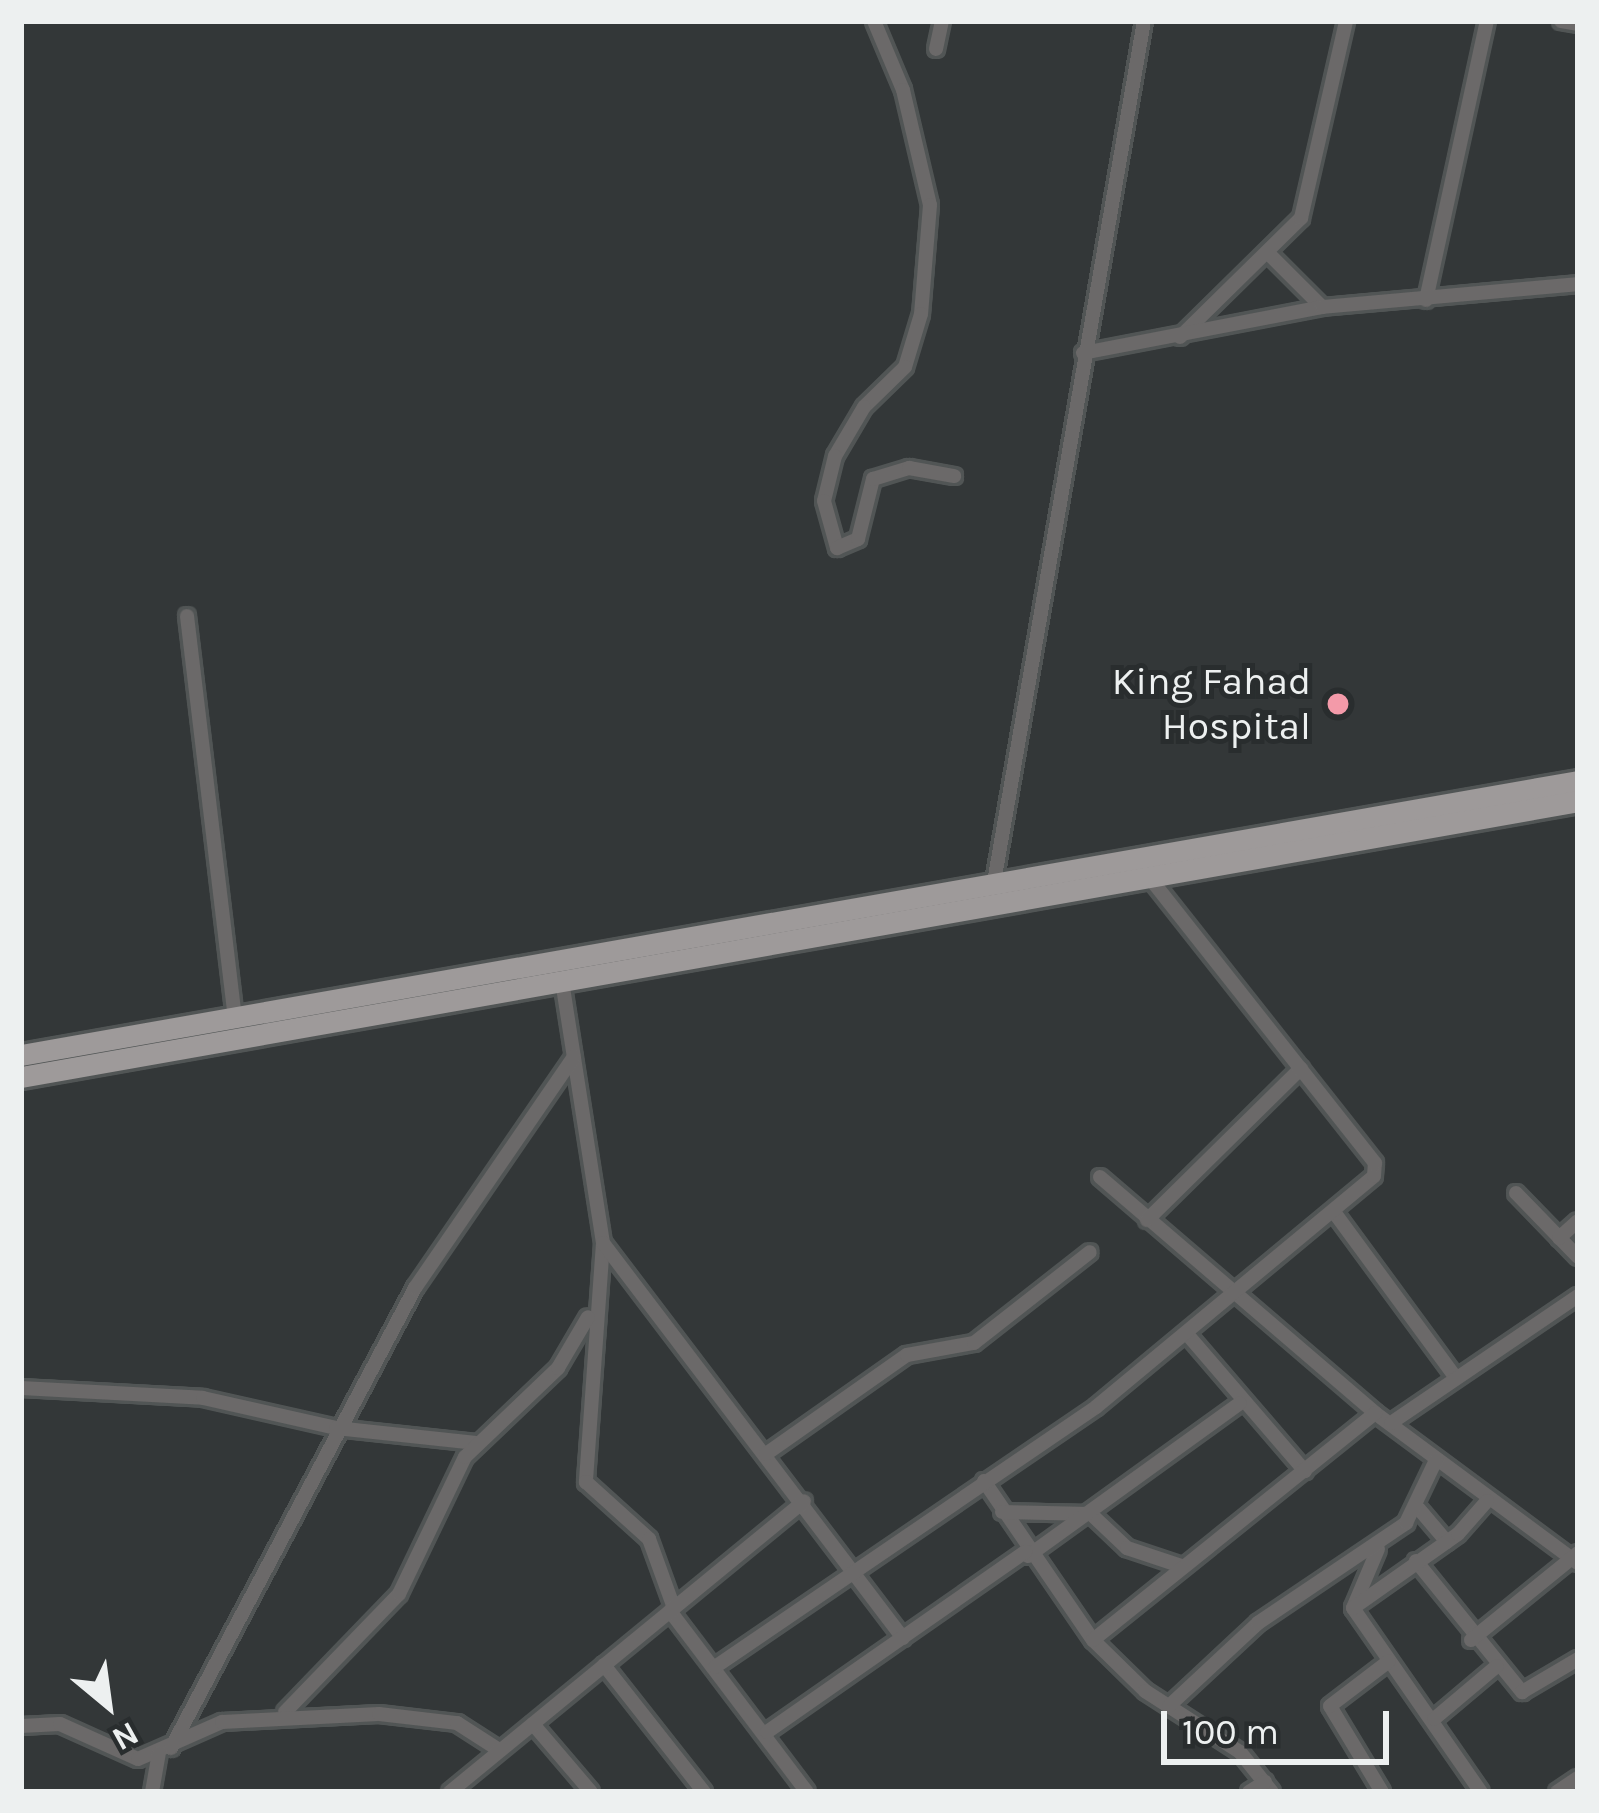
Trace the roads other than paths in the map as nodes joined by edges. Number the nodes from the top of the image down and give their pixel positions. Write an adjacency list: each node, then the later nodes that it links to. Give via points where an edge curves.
1 (874, 21): 15 (street, via 907,102 930,205 921,314 905,367 864,407 835,456 824,501 837,548 858,539 874,478 909,468)
2 (942, 21): 8 (street)
3 (1144, 21): 14 (street)
4 (1346, 21): 9 (street, via 1312,195)
5 (1487, 21): 11 (street)
6 (1561, 21): 7 (street)
7 (1578, 24)
8 (936, 49)
9 (1269, 254): 12 (street); 13 (street)
10 (1578, 284): 11 (street)
11 (1426, 300): 12 (street)
12 (1322, 307): 13 (street)
13 (1180, 337): 14 (street)
14 (1083, 352): 20 (street)
15 (954, 476)
16 (187, 616): 22 (street)
17 (1578, 781): 20 (main road)
18 (1578, 800): 19 (main road)
19 (1149, 877): 20 (main road); 25 (street)
20 (992, 896): 21 (main road); 22 (main road)
21 (562, 981): 24 (street); 26 (main road)
22 (236, 1017): 23 (main road)
23 (21, 1055)
24 (574, 1057): 33 (street); 45 (street, via 416,1288)
25 (1301, 1068): 29 (street, via 1376,1163 1374,1176); 30 (street)
26 (21, 1077)
27 (1100, 1177): 30 (street)
28 (1516, 1193): 32 (street)
29 (1334, 1212): 37 (street); 40 (street)
30 (1147, 1220): 37 (street)
31 (1578, 1221): 32 (street)
32 (1559, 1238): 35 (street)
33 (603, 1243): 38 (street); 47 (street)
34 (1090, 1252): 47 (street, via 974,1342 907,1354)
35 (1578, 1257)
36 (1578, 1296): 40 (street)
37 (1234, 1297): 39 (street); 43 (street)
38 (596, 1299): 46 (street, via 557,1368); 64 (street, via 586,1482 649,1539)
39 (1187, 1334): 42 (street); 50 (street)
40 (1455, 1378): 44 (street)
41 (21, 1388): 45 (street, via 203,1398)
42 (1240, 1403): 49 (street); 55 (street)
43 (1376, 1413): 44 (street); 49 (street)
44 (1391, 1423): 48 (street)
45 (337, 1428): 46 (street); 80 (street)
46 (476, 1444): 74 (street, via 399,1594)
47 (766, 1454): 51 (street)
48 (1436, 1460): 52 (street); 53 (street)
49 (1305, 1471): 61 (street)
50 (984, 1481): 54 (street); 62 (street)
51 (804, 1501): 62 (street); 64 (street)
52 (1487, 1501): 56 (street); 59 (street)
53 (1419, 1509): 56 (street); 57 (street)
54 (1002, 1512): 55 (street); 58 (street)
55 (1091, 1514): 58 (street); 61 (street, via 1127,1548)
56 (1447, 1542): 60 (street)
57 (1382, 1544): 63 (street); 73 (street, via 1258,1623)
58 (1027, 1554): 65 (street); 66 (street)
59 (1576, 1558): 67 (street)
60 (1416, 1561): 63 (street); 67 (street)
61 (1181, 1566): 66 (street)
62 (855, 1567): 65 (street); 72 (street)
63 (1353, 1608): 69 (street)
64 (672, 1609): 70 (street); 72 (street)
65 (902, 1638): 78 (street)
66 (1093, 1640): 73 (street)
67 (1471, 1640): 71 (street)
68 (1578, 1659): 71 (street, via 1529,1694)
69 (1389, 1661): 75 (street); 89 (street, via 1330,1706)
70 (604, 1665): 76 (street); 86 (street)
71 (1497, 1666): 75 (street)
72 (716, 1667): 78 (street)
73 (1168, 1706): 82 (street, via 1240,1752)
74 (285, 1712): 79 (street, via 445,1720); 80 (street, via 210,1725)
75 (1434, 1719): 90 (street)
76 (532, 1724): 79 (street); 85 (street)
77 (21, 1726): 80 (street, via 46,1720 126,1758)
78 (767, 1732): 87 (street)
79 (499, 1750): 84 (street)
80 (165, 1751): 83 (street)
81 (1578, 1778): 91 (street)
82 (1269, 1787): 88 (street)
83 (152, 1792)
84 (450, 1792)
85 (591, 1792)
86 (704, 1792)
87 (808, 1792)
88 (1250, 1792)
89 (1382, 1792)
90 (1481, 1792)
91 (1557, 1792)

